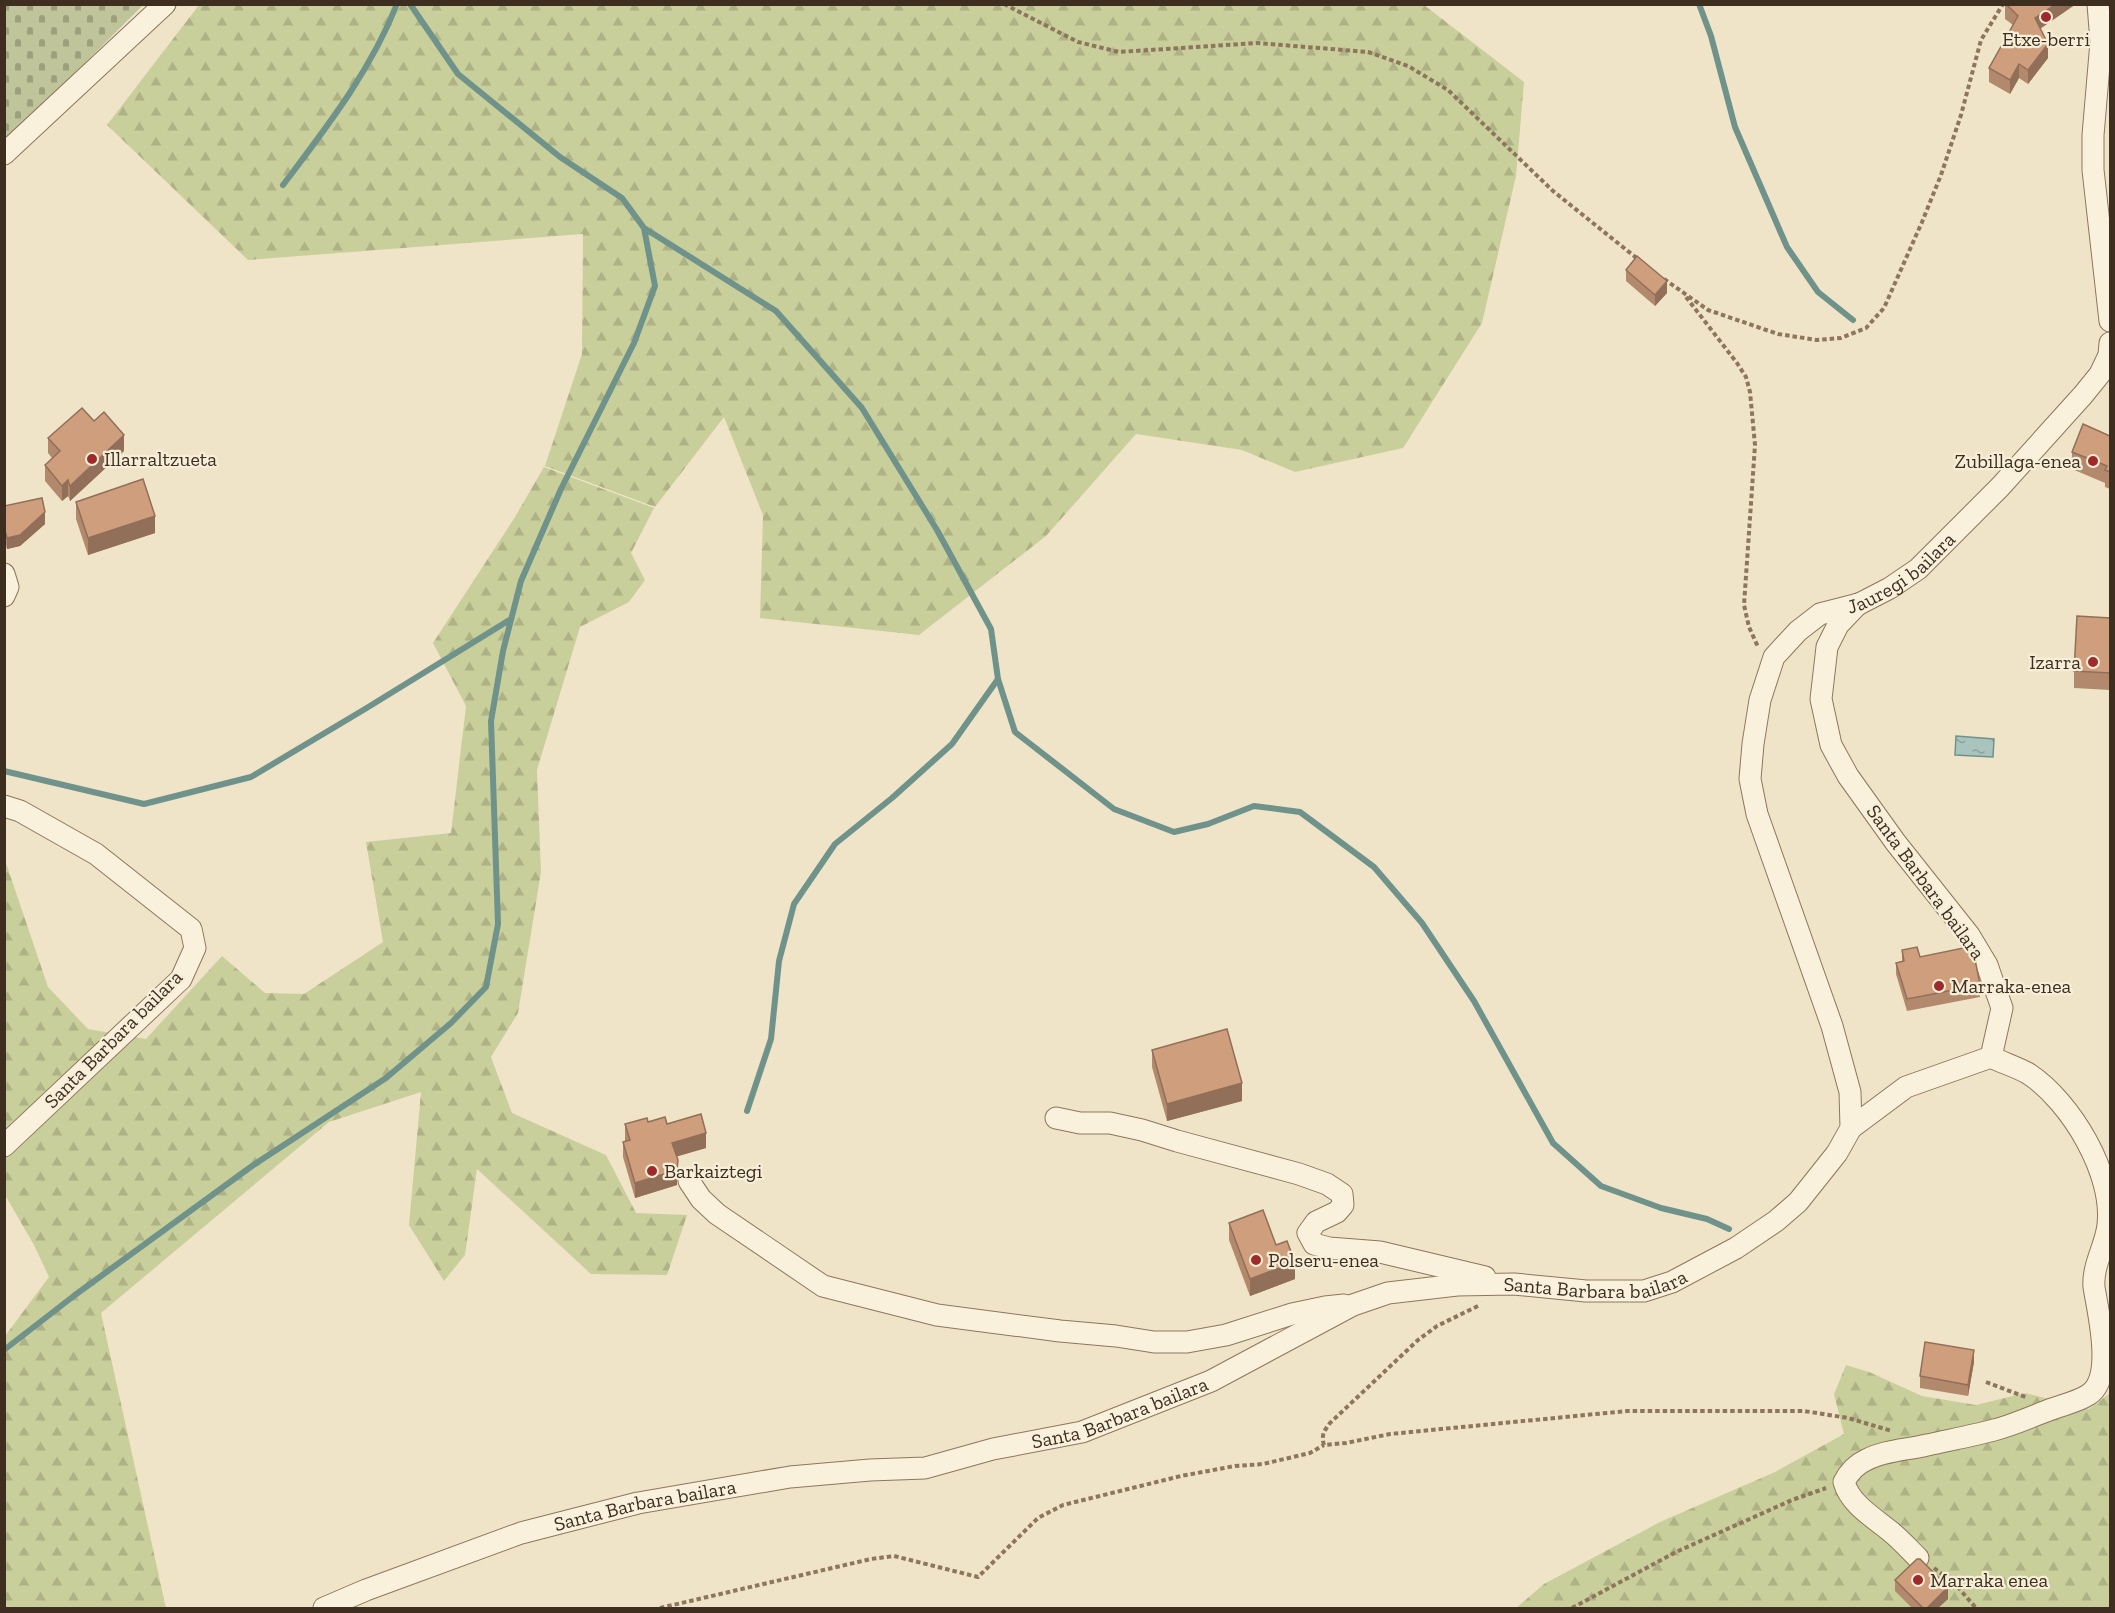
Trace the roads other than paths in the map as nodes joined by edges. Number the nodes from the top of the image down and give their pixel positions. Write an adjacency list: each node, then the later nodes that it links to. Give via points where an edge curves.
1 (165, 4): 3 (street)
2 (2098, 4): 4 (street, via 2101,42 2093,170)
3 (4, 154)
4 (2110, 321)
5 (2110, 343): 8 (street, Jauregi bailara, via 2100,374 2000,487 1918,569)
6 (4, 574): 7 (street, via 8,586)
7 (4, 596)
8 (1859, 604): 10 (street, Santa Barbara bailara, via 1838,625 1827,647 1821,699 1831,745 1882,824 1988,965 2002,1008); 12 (street, Jauregi bailara, via 1820,614 1774,657 1760,699 1750,778 1757,814 1832,1026 1850,1092)
9 (4, 806): 13 (street, Santa Barbara bailara, via 96,854 191,929 195,948 181,979)
10 (1991, 1057): 12 (street, Santa Barbara bailara, via 1906,1087); 17 (street, via 2028,1074 2047,1089 2075,1123 2099,1165 2108,1195 2108,1225 2094,1284 2102,1375 2088,1395 2054,1408 1995,1430 1899,1449 1867,1459 1850,1470 1844,1482 1846,1491)
11 (1056, 1118): 15 (street, via 1142,1130 1327,1184 1342,1194 1343,1205 1316,1222 1308,1233 1314,1244 1380,1252)
12 (1851, 1128): 15 (street, Santa Barbara bailara, via 1837,1153 1798,1202 1776,1221 1736,1248 1672,1282 1644,1291 1586,1291)
13 (4, 1146)
14 (689, 1181): 16 (street, via 717,1214 823,1286 937,1315 1154,1342 1187,1342 1226,1335 1292,1314)
15 (1514, 1284): 16 (street, Santa Barbara bailara, via 1457,1285 1388,1293)
16 (1353, 1305): 18 (street, Santa Barbara bailara, via 1211,1381 1082,1432 993,1449 925,1468 790,1478 638,1503 521,1533)
17 (1918, 1558)
18 (324, 1608)

